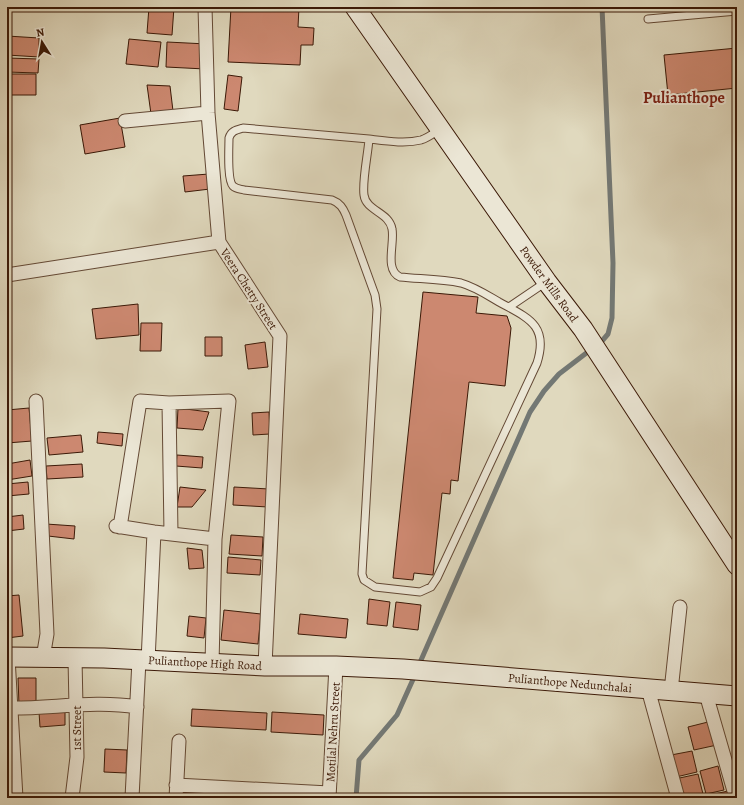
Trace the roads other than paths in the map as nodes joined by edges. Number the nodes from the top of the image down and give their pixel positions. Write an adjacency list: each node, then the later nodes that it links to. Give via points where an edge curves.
1 (205, 7): 5 (street, Veera Chetty Street)
2 (355, 7): 7 (main road, Powder Mills Road)
3 (737, 11): 4 (lane)
4 (648, 19)
5 (208, 113): 6 (street); 9 (street, Veera Chetty Street)
6 (125, 121)
7 (440, 129): 8 (lane, via 420,140); 11 (main road, Powder Mills Road)
8 (370, 139): 12 (lane, via 364,193 366,202 390,222 393,238 392,270 395,275 463,284); 12 (lane, via 242,128 233,131 229,138 233,186 244,190 338,202 346,215 375,295 377,309 362,565 364,580 370,585 420,592 431,587 437,578 540,353 540,335 535,326 527,317)
9 (218, 242): 10 (street); 25 (street, Veera Chetty Street, via 280,336)
10 (7, 275)
11 (547, 282): 12 (lane); 18 (main road, Powder Mills Road, via 583,329)
12 (509, 307)
13 (36, 401): 21 (street, via 47,634)
14 (169, 403): 15 (street, via 140,401 118,526); 16 (street); 17 (street, via 229,401)
15 (154, 532): 16 (street); 23 (street)
16 (171, 533): 17 (street)
17 (215, 539): 24 (street)
18 (737, 565)
19 (680, 607): 29 (street)
20 (8, 657): 21 (main road, Pulianthope High Road); 34 (street)
21 (43, 658): 22 (main road, Pulianthope High Road)
22 (75, 658): 23 (main road, Pulianthope High Road); 32 (street, 1st Street)
23 (144, 660): 24 (main road, Pulianthope High Road); 33 (street)
24 (212, 664): 25 (main road, Pulianthope High Road)
25 (265, 666): 26 (main road, Pulianthope High Road)
26 (336, 666): 27 (main road, Pulianthope High Road); 37 (street, Motilal Nehru Street)
27 (403, 669): 28 (main road, Pulianthope Nedunchalai)
28 (648, 689): 29 (main road, Pulianthope Nedunchalai); 41 (street)
29 (671, 691): 30 (main road, Pulianthope Nedunchalai)
30 (706, 694): 31 (main road, Pulianthope Nedunchalai); 42 (street)
31 (737, 696)
32 (77, 705): 33 (street); 34 (street); 39 (street, 1st Street, via 77,757)
33 (137, 707): 40 (street)
34 (9, 708): 38 (street)
35 (179, 741): 36 (street)
36 (176, 792): 37 (street)
37 (329, 796)
38 (16, 798)
39 (72, 798)
40 (132, 798)
41 (678, 798)
42 (736, 798)

